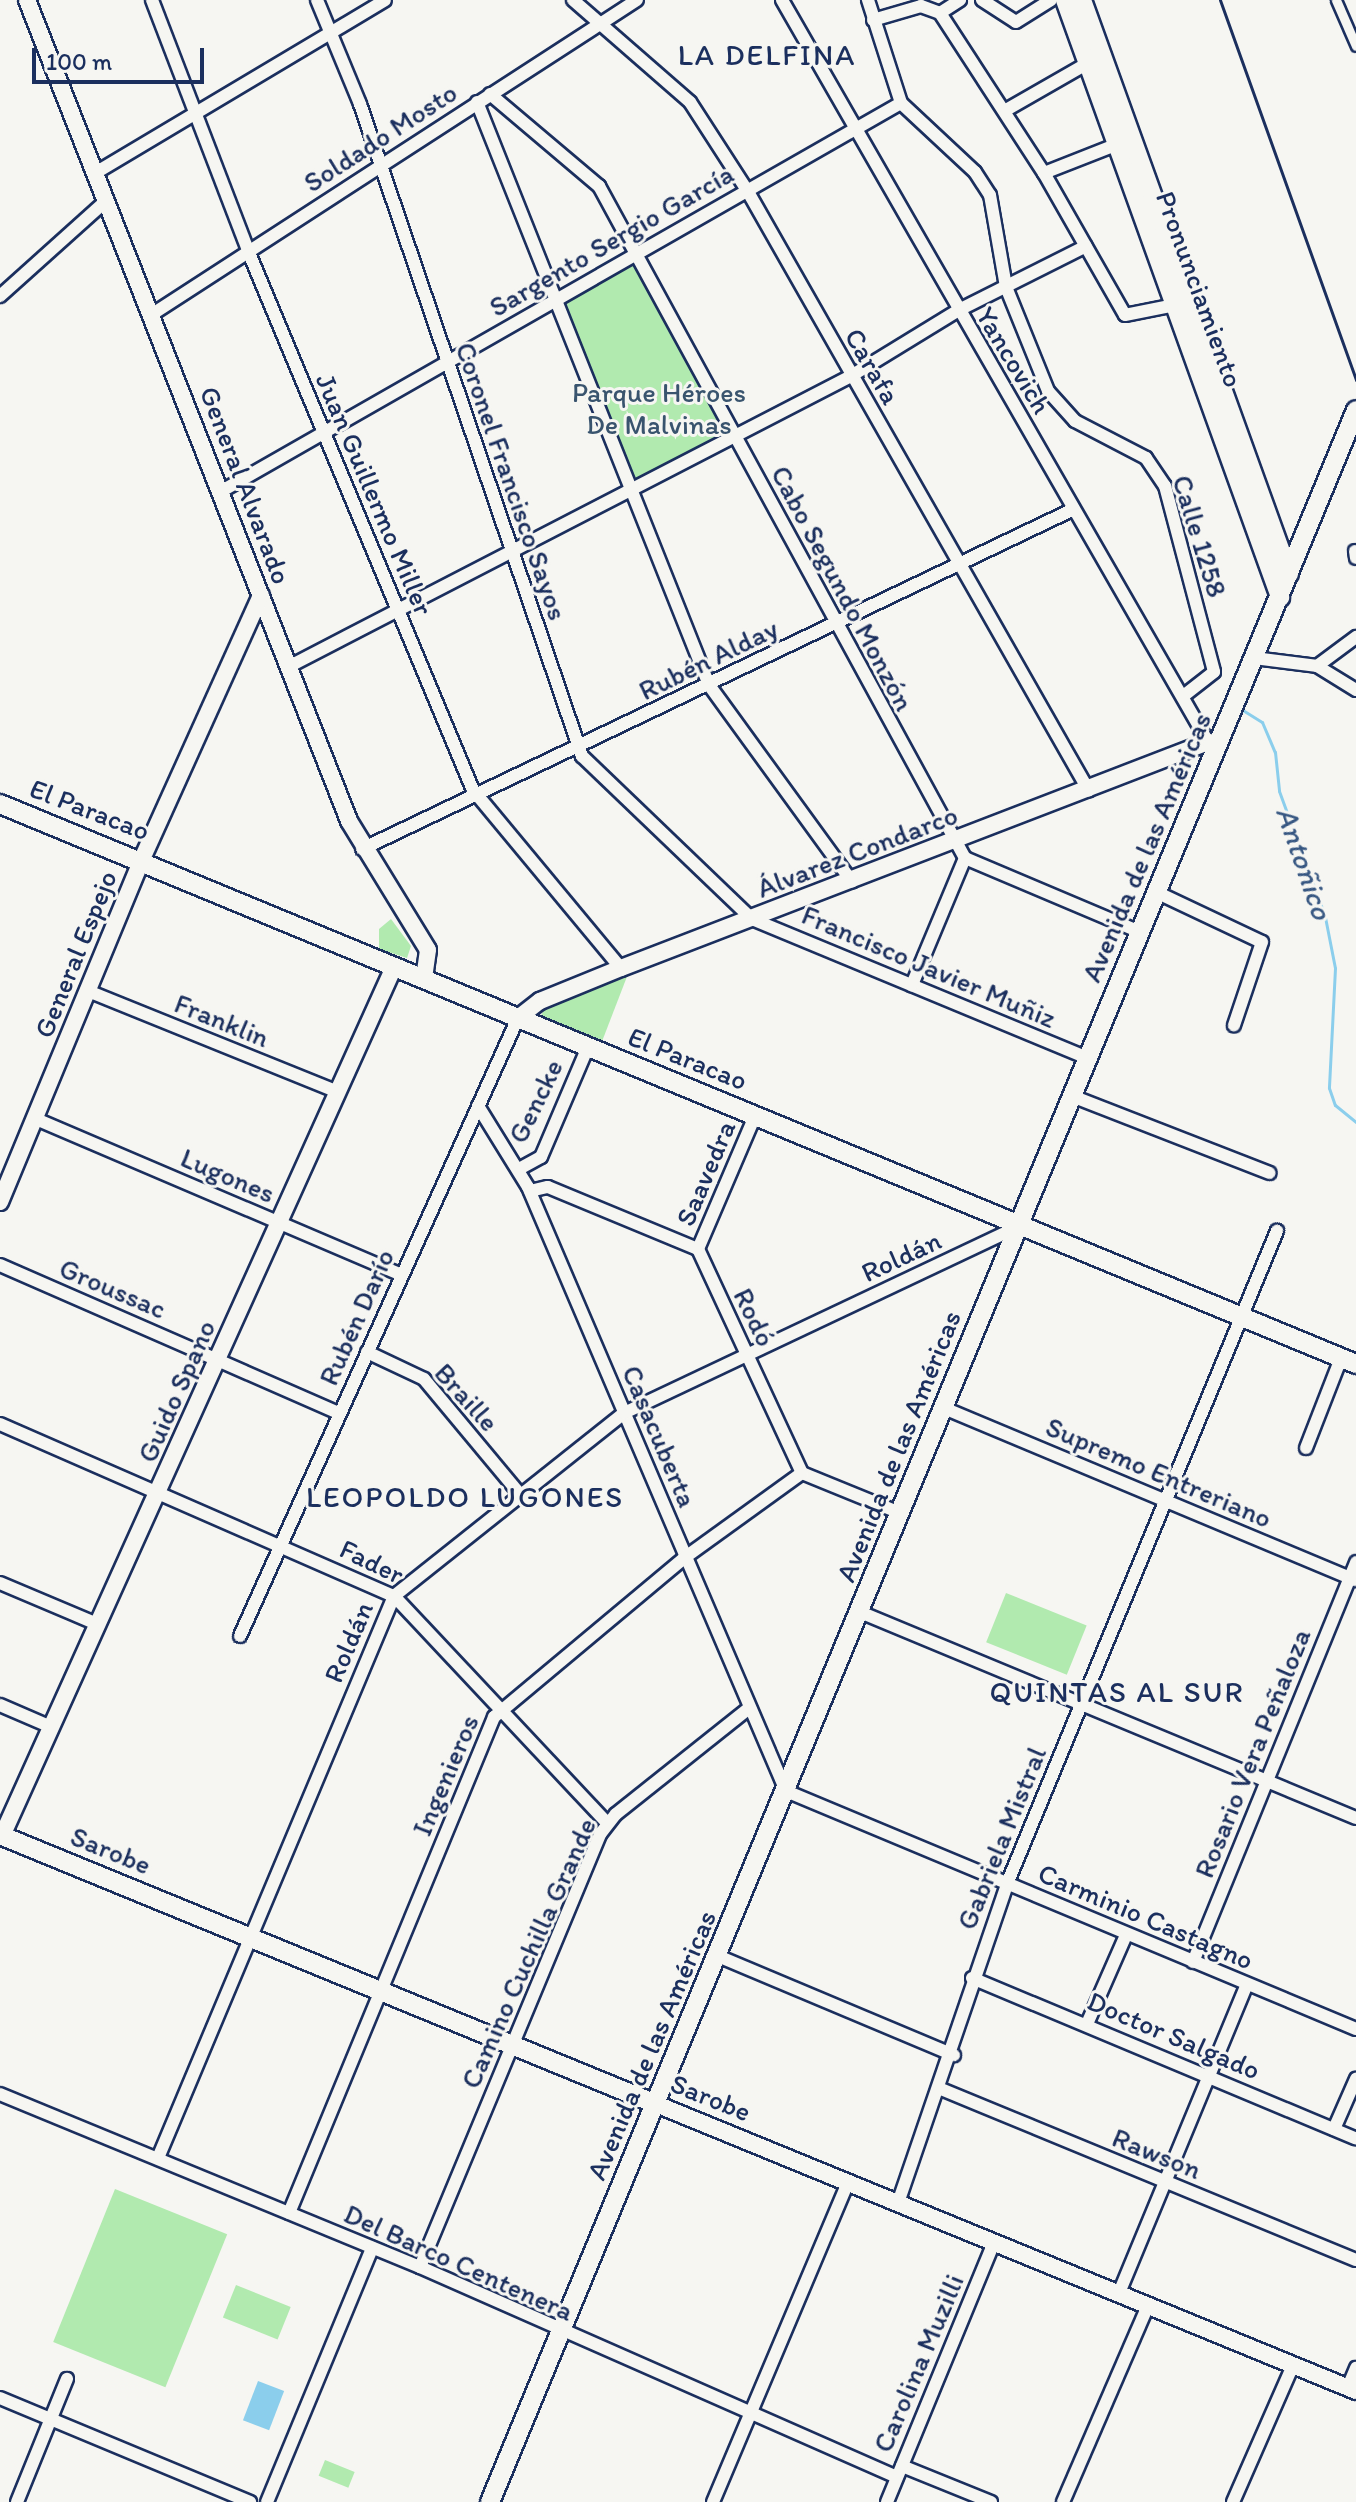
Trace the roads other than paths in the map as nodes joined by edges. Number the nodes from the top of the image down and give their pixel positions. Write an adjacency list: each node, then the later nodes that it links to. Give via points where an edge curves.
1 (27, 0): 30 (street, General Alvarado)
2 (152, 0): 26 (street, Juan Guillermo Miller)
3 (317, 0): 19 (street, Coronel Francisco Sayos)
4 (385, 0): 19 (street)
5 (573, 0): 18 (street, Carafa)
6 (637, 0): 18 (street, Soldado Mosto)
7 (782, 0): 27 (street, Yancovich)
8 (868, 0): 17 (street, Calle 1258)
9 (960, 0): 16 (street)
10 (982, 0): 11 (street, via 1016,22)
11 (1051, 0)
12 (1065, 0): 21 (main road, Pronunciamiento)
13 (1082, 0): 51 (main road, Pronunciamiento)
14 (1336, 0): 20 (street)
15 (918, 3): 16 (street); 17 (street)
16 (940, 13): 25 (street)
17 (873, 20): 24 (street, Calle 1258)
18 (601, 22): 22 (street, Soldado Mosto); 32 (street, Carafa, via 683,93)
19 (332, 32): 26 (street); 29 (street, Coronel Francisco Sayos)
20 (1356, 46)
21 (1088, 63): 25 (street); 28 (main road, Pronunciamiento)
22 (490, 94): 23 (street, Soldado Mosto); 35 (street, Cabo Segundo Monzón, via 592,176)
23 (477, 102): 29 (street, Soldado Mosto); 39 (street)
24 (901, 103): 27 (street, Sargento Sergio García); 37 (street, Calle 1258, via 983,182 995,205)
25 (1006, 110): 31 (street)
26 (195, 116): 30 (street); 36 (street, Juan Guillermo Miller)
27 (857, 128): 32 (street, Sargento Sergio García); 41 (street, Yancovich)
28 (1118, 144): 31 (street); 40 (main road, Pronunciamiento)
29 (381, 164): 36 (street, Soldado Mosto); 43 (street, Coronel Francisco Sayos)
30 (97, 172): 33 (street, General Alvarado)
31 (1044, 173): 34 (street)
32 (747, 190): 35 (street, Sargento Sergio García); 44 (street, Carafa)
33 (107, 200): 38 (street); 42 (street, General Alvarado)
34 (1086, 246): 37 (street); 40 (street, via 1125,315)
35 (637, 250): 39 (street, Sargento Sergio García); 47 (street, Cabo Segundo Monzón)
36 (249, 253): 42 (street, Soldado Mosto); 46 (street, Juan Guillermo Miller)
37 (1006, 287): 41 (street); 66 (street, Calle 1258, via 1037,371 1058,405 1146,458 1165,486 1214,672)
38 (0, 296)
39 (557, 298): 43 (street, Sargento Sergio García); 48 (street)
40 (1175, 305): 57 (main road, Pronunciamiento)
41 (957, 311): 44 (street); 50 (street, Yancovich)
42 (151, 315): 49 (street, General Alvarado)
43 (446, 363): 46 (street, Sargento Sergio García); 53 (street, Coronel Francisco Sayos)
44 (851, 376): 47 (street); 54 (street, Carafa)
45 (1356, 410): 52 (main road, Avenida de las Américas)
46 (323, 433): 49 (street, Sargento Sergio García); 58 (street, Juan Guillermo Miller)
47 (734, 433): 48 (street); 59 (street, Cabo Segundo Monzón)
48 (631, 487): 53 (street); 64 (street)
49 (220, 492): 56 (street, General Alvarado)
50 (1074, 509): 54 (street, Rubén Alday); 66 (street, Yancovich)
51 (1268, 521): 52 (main road); 55 (main road, Pronunciamiento)
52 (1304, 537): 55 (main road, Avenida de las Américas)
53 (513, 550): 58 (street); 68 (street, Coronel Francisco Sayos)
54 (959, 565): 59 (street, Rubén Alday); 69 (street, Carafa)
55 (1289, 574): 57 (main road, Avenida de las Américas)
56 (261, 596): 62 (street, General Alvarado); 75 (street, General Espejo)
57 (1280, 597): 61 (main road, Avenida de las Américas)
58 (398, 609): 62 (street); 70 (street, Juan Guillermo Miller)
59 (833, 624): 64 (street, Rubén Alday); 72 (street, Cabo Segundo Monzón)
60 (1356, 637): 63 (street)
61 (1254, 658): 63 (street); 67 (main road, Avenida de las Américas)
62 (290, 666): 73 (street, General Alvarado)
63 (1317, 666): 65 (street)
64 (709, 685): 68 (street, Rubén Alday); 76 (street)
65 (1356, 690)
66 (1183, 696): 67 (street, Yancovich)
67 (1214, 743): 69 (street, Álvarez Condarco); 77 (main road, Avenida de las Américas)
68 (578, 749): 70 (street, Rubén Alday); 78 (street, Coronel Francisco Sayos)
69 (1089, 791): 72 (street, Álvarez Condarco)
70 (477, 796): 73 (street, Rubén Alday); 81 (street, Juan Guillermo Miller)
71 (0, 804): 75 (main road, El Paracao)
72 (954, 842): 74 (street, Cabo Segundo Monzón); 76 (street, Álvarez Condarco)
73 (362, 849): 82 (street, General Alvarado, via 428,950)
74 (965, 858): 79 (street); 83 (street)
75 (142, 859): 80 (main road, El Paracao); 84 (street, General Espejo)
76 (852, 882): 78 (street, Álvarez Condarco)
77 (1156, 892): 79 (main road, Avenida de las Américas); 86 (street, via 1262,942)
78 (752, 919): 81 (street, Álvarez Condarco); 83 (street, Francisco Javier Muñiz)
79 (1140, 932): 88 (main road, Avenida de las Américas)
80 (394, 967): 82 (main road, El Paracao); 89 (street, Guido Spano)
81 (621, 968): 85 (street, Álvarez Condarco, via 540,1001)
82 (424, 979): 85 (main road, El Paracao)
83 (912, 985): 88 (street, Francisco Javier Muñiz)
84 (88, 991): 89 (street, Franklin); 93 (street, General Espejo)
85 (518, 1018): 87 (main road, El Paracao); 91 (street, Rubén Darío)
86 (1234, 1025)
87 (588, 1047): 92 (main road, El Paracao); 94 (street, Gencke, via 541,1157)
88 (1088, 1058): 90 (main road, Avenida de las Américas)
89 (338, 1092): 98 (street, Guido Spano)
90 (1072, 1096): 95 (street); 99 (main road, Avenida de las Américas)
91 (478, 1106): 94 (street, Casacuberta); 103 (street, Rubén Darío)
92 (755, 1116): 99 (main road, El Paracao); 101 (street, Saavedra)
93 (36, 1119): 97 (street, General Espejo); 98 (street, Lugones)
94 (519, 1169): 96 (street, Casacuberta)
95 (1270, 1173)
96 (530, 1191): 101 (street, via 548,1187); 111 (street, Casacuberta)
97 (0, 1202)
98 (280, 1223): 103 (street, Lugones); 107 (street, Guido Spano)
99 (1018, 1227): 104 (main road, El Paracao); 106 (street, Roldán); 109 (main road, Avenida de las Américas)
100 (1277, 1231): 104 (street, Gabriela Mistral)
101 (698, 1249): 106 (street, Rodó)
102 (0, 1265): 107 (street, Groussac)
103 (401, 1275): 105 (street, Rubén Darío)
104 (1242, 1318): 108 (main road, El Paracao); 117 (street, Gabriela Mistral)
105 (367, 1352): 110 (street, Rubén Darío); 115 (street, Braille, via 424,1379)
106 (747, 1355): 111 (street, Roldán); 114 (street, Rodó)
107 (219, 1360): 110 (street, Groussac); 116 (street, Guido Spano)
108 (1348, 1361): 113 (street)
109 (944, 1408): 117 (street, Supremo Entreriano); 118 (main road, Avenida de las Américas)
110 (339, 1413): 119 (street, Rubén Darío)
111 (624, 1413): 115 (street, Roldán); 120 (street, Casacuberta)
112 (0, 1424): 116 (street, Fader)
113 (1306, 1448)
114 (802, 1473): 118 (street); 120 (street, Ingenieros)
115 (519, 1493): 124 (street, Roldán)
116 (158, 1494): 119 (street, Fader); 126 (street, Guido Spano)
117 (1167, 1501): 122 (street, Supremo Entreriano); 128 (street, Gabriela Mistral)
118 (900, 1513): 125 (main road, Avenida de las Américas)
119 (281, 1544): 124 (street, Fader); 127 (street, Rubén Darío)
120 (684, 1558): 130 (street, Ingenieros); 131 (street, Casacuberta)
121 (1356, 1562): 122 (street, Rosario Vera Peñaloza)
122 (1353, 1578): 133 (street, Rosario Vera Peñaloza)
123 (0, 1583): 126 (street)
124 (394, 1596): 130 (street, Fader); 140 (street, Roldán)
125 (860, 1612): 128 (street); 134 (main road, Avenida de las Américas)
126 (97, 1624): 132 (street, Guido Spano)
127 (240, 1636)
128 (1083, 1703): 133 (street); 138 (street, Gabriela Mistral)
129 (0, 1705): 132 (street)
130 (503, 1706): 136 (street, Fader); 145 (street, Ingenieros, via 488,1730)
131 (748, 1709): 134 (street, Casacuberta); 136 (street, Camino Cuchilla Grande)
132 (51, 1727): 137 (street, Guido Spano)
133 (1267, 1782): 135 (street); 142 (street, Rosario Vera Peñaloza)
134 (786, 1791): 138 (street, Carminio Castagno); 141 (main road, Avenida de las Américas)
135 (1356, 1818)
136 (607, 1823): 148 (street, Camino Cuchilla Grande)
137 (1, 1836): 140 (main road, Sarobe)
138 (1007, 1884): 139 (street, Carminio Castagno); 143 (street, Gabriela Mistral)
139 (1126, 1935): 142 (street, Carminio Castagno); 146 (street)
140 (251, 1937): 145 (main road, Sarobe); 157 (street, Roldán)
141 (718, 1956): 149 (street); 154 (main road, Avenida de las Américas)
142 (1193, 1962): 144 (street, Carminio Castagno)
143 (972, 1978): 146 (street, Doctor Salgado); 149 (street, Gabriela Mistral)
144 (1247, 1984): 147 (street, Carminio Castagno); 150 (street)
145 (383, 1990): 148 (main road, Sarobe); 161 (street, Ingenieros)
146 (1087, 2024): 150 (street, Doctor Salgado)
147 (1356, 2029)
148 (512, 2044): 154 (main road, Sarobe); 165 (street, Camino Cuchilla Grande)
149 (954, 2055): 152 (street, Gabriela Mistral)
150 (1209, 2077): 155 (street, Doctor Salgado); 159 (street)
151 (1356, 2079): 155 (street)
152 (941, 2089): 159 (street, Rawson); 160 (street, Gabriela Mistral)
153 (0, 2094): 157 (street, Del Barco Centenera)
154 (656, 2104): 158 (street, Sarobe); 168 (main road, Avenida de las Américas)
155 (1334, 2129): 156 (street, Doctor Salgado)
156 (1356, 2139)
157 (158, 2158): 161 (street, Del Barco Centenera)
158 (848, 2183): 160 (street, Sarobe); 174 (street)
159 (1165, 2183): 164 (street, Rawson); 166 (street)
160 (898, 2203): 162 (street, Sarobe)
161 (289, 2213): 163 (street, Del Barco Centenera)
162 (994, 2243): 166 (street, Sarobe); 176 (street, Carolina Muzilli)
163 (372, 2248): 165 (street, Del Barco Centenera); 180 (street)
164 (1356, 2260)
165 (420, 2267): 168 (street, Del Barco Centenera)
166 (1119, 2293): 167 (street, Sarobe)
167 (1148, 2306): 169 (street, Sarobe); 184 (street)
168 (561, 2333): 174 (street, Del Barco Centenera); 177 (main road, Avenida de las Américas)
169 (1293, 2365): 172 (street, Sarobe); 185 (street)
170 (1356, 2368): 172 (street)
171 (67, 2379): 175 (street)
172 (1352, 2389)
173 (0, 2398): 175 (street)
174 (749, 2416): 176 (street, Del Barco Centenera); 181 (street)
175 (51, 2420): 178 (street); 179 (street)
176 (900, 2471): 182 (street, Carolina Muzilli); 183 (street, Del Barco Centenera)
177 (493, 2501)
178 (17, 2502)
179 (250, 2502)
180 (267, 2502)
181 (713, 2502)
182 (887, 2502)
183 (991, 2502)
184 (1063, 2502)
185 (1233, 2502)

